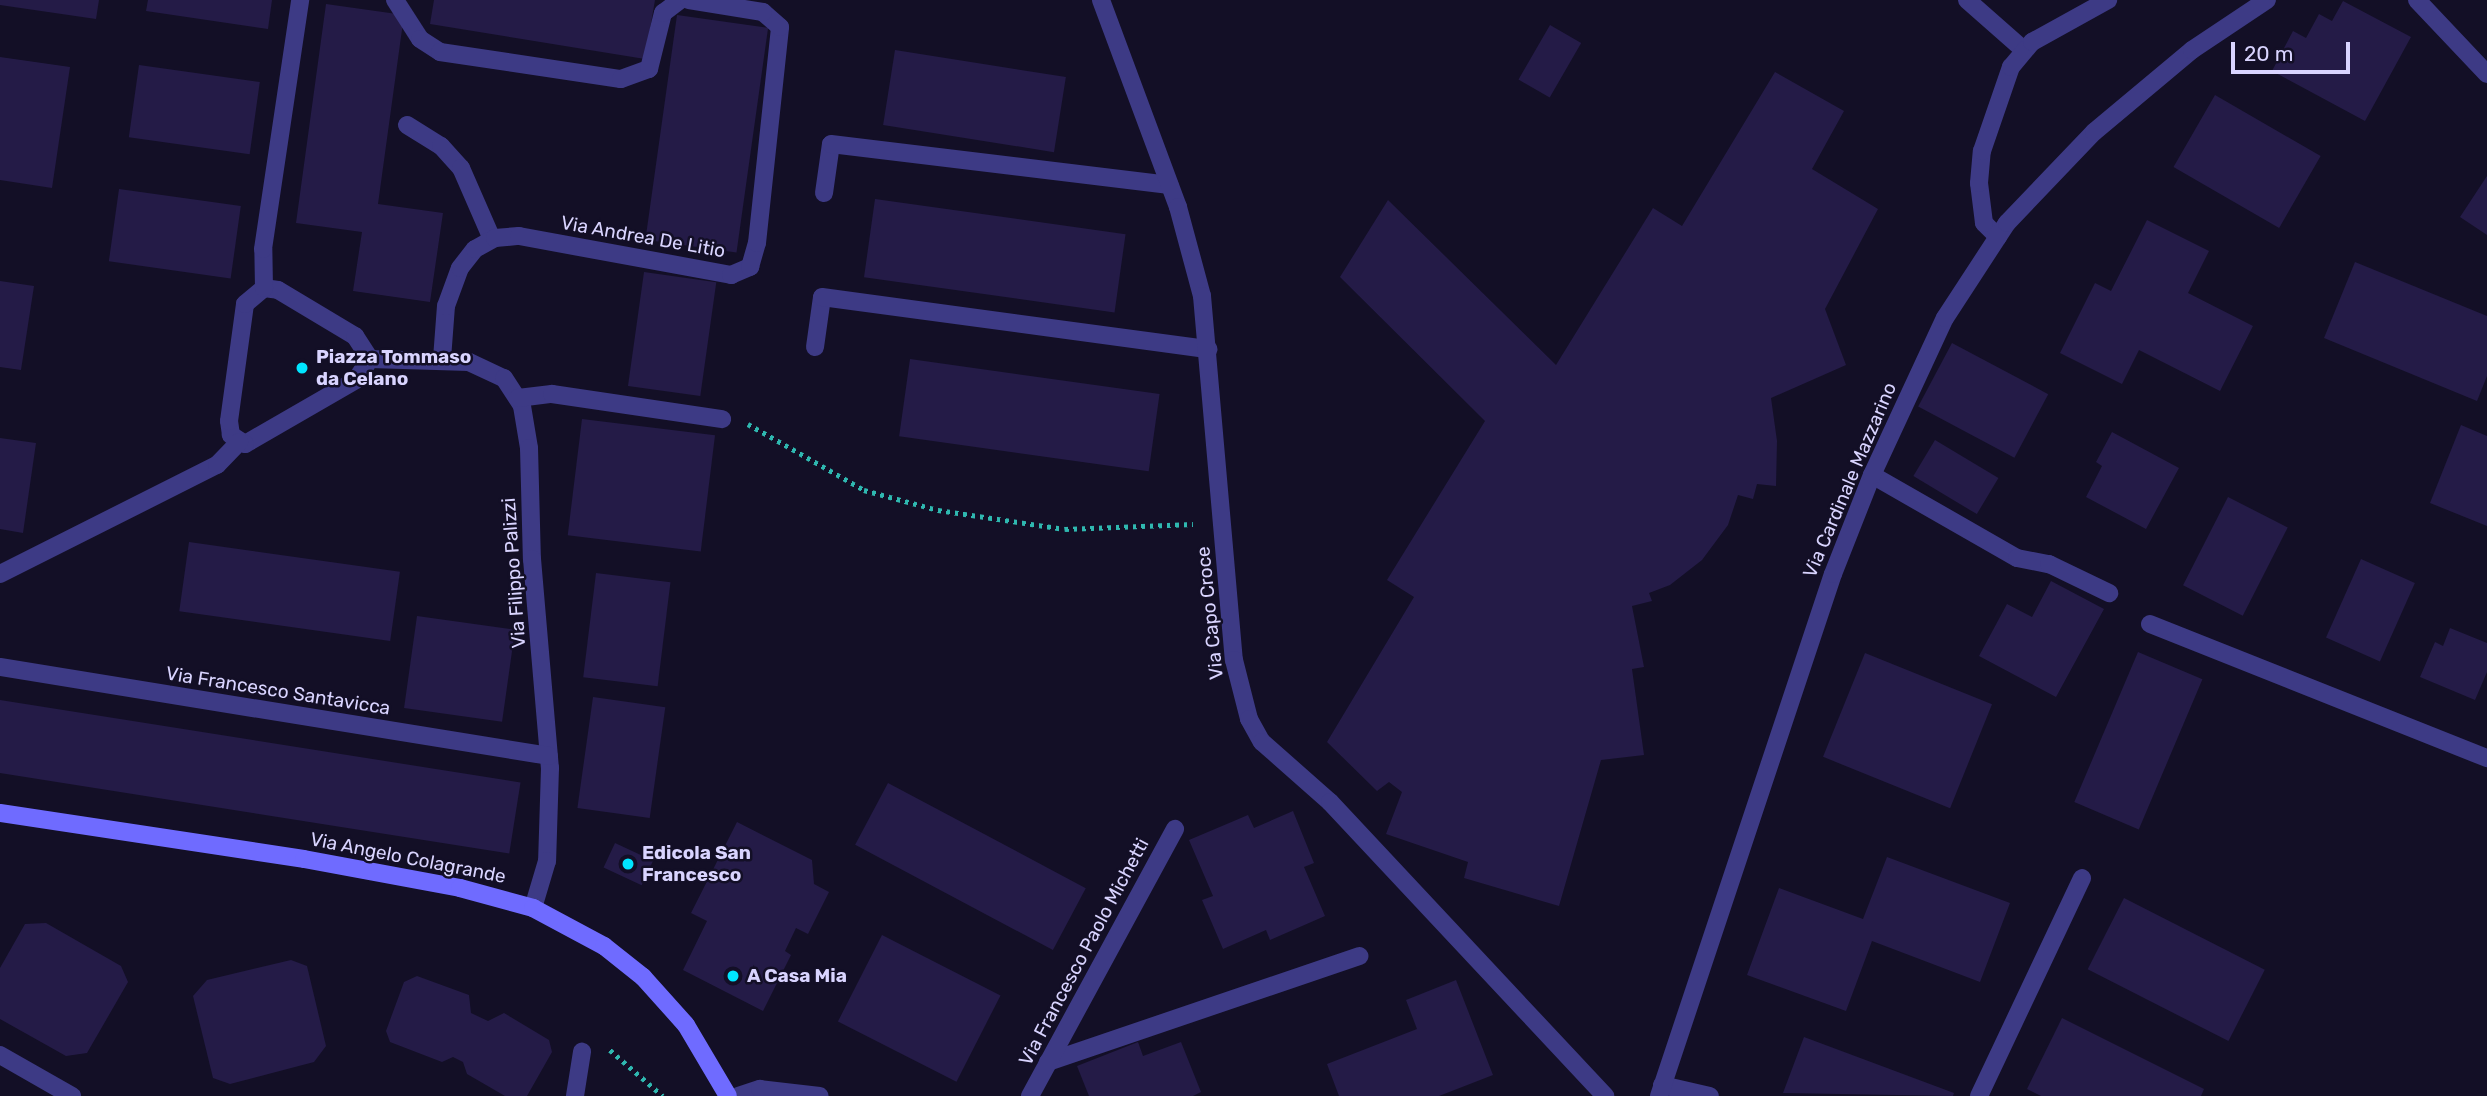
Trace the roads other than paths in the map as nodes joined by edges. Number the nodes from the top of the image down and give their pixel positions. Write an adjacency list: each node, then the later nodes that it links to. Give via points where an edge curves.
1 (300, 0): 17 (street, via 263,249)
2 (396, 0): 3 (street, via 420,39 440,52 621,79 649,69 663,13)
3 (680, 0)
4 (689, 0): 16 (street, Via Andrea De Litio, via 763,12 780,27 757,243 750,267 731,275 519,236)
5 (1101, 0): 13 (street, Via Capo Croce)
6 (1967, 0): 10 (street)
7 (2108, 0): 10 (street)
8 (2267, 0): 15 (street, Via Cardinale Mazzarino, via 2192,50 2125,104 2057,169)
9 (2417, 0): 11 (street)
10 (2024, 50): 15 (street, via 2005,81 1982,151 1980,209 1987,228)
11 (2487, 74)
12 (407, 125): 16 (street, via 441,146 461,168)
13 (1170, 185): 14 (street, via 831,144); 19 (street, Via Capo Croce, via 1196,269)
14 (824, 192)
15 (1998, 237): 25 (street, Via Cardinale Mazzarino, via 1945,318)
16 (492, 239): 21 (street, via 475,249 455,281 444,317)
17 (264, 288): 20 (street, via 278,290 355,336); 24 (street, via 250,295 244,310 229,421 231,435)
18 (815, 347): 19 (street, via 822,297)
19 (1209, 349): 47 (street, Via Capo Croce, via 1238,682 1255,730 1330,802)
20 (370, 359): 21 (street); 24 (street, via 356,380 255,442)
21 (442, 359): 22 (street, via 491,370 505,378)
22 (518, 398): 23 (street, via 552,394); 30 (street, Via Filippo Palizzi, via 528,448)
23 (722, 419)
24 (239, 442): 26 (street, via 216,465)
25 (1872, 475): 27 (street, via 2017,558 2049,564); 40 (street, Via Cardinale Mazzarino, via 1811,638)
26 (0, 574)
27 (2109, 593)
28 (2150, 624): 31 (street)
29 (0, 667): 30 (street, Via Francesco Santavicca)
30 (549, 756): 35 (street, Via Filippo Palizzi, via 547,861)
31 (2487, 758)
32 (0, 813): 35 (main road, Via Angelo Colagrande, via 304,859 460,888)
33 (1175, 829): 39 (street, Via Francesco Paolo Michetti)
34 (2082, 878): 49 (street)
35 (533, 908): 43 (main road, Via Angelo Colagrande, via 604,946 643,977 686,1025)
36 (1360, 956): 39 (street)
37 (582, 1052): 42 (street)
38 (0, 1055): 41 (street)
39 (1048, 1062): 46 (street, Via Francesco Paolo Michetti)
40 (1660, 1091): 48 (street)
41 (72, 1096)
42 (575, 1096)
43 (728, 1096)
44 (738, 1096): 45 (street, via 778,1089)
45 (820, 1096)
46 (1030, 1096)
47 (1605, 1096)
48 (1710, 1096)
49 (1979, 1096)

